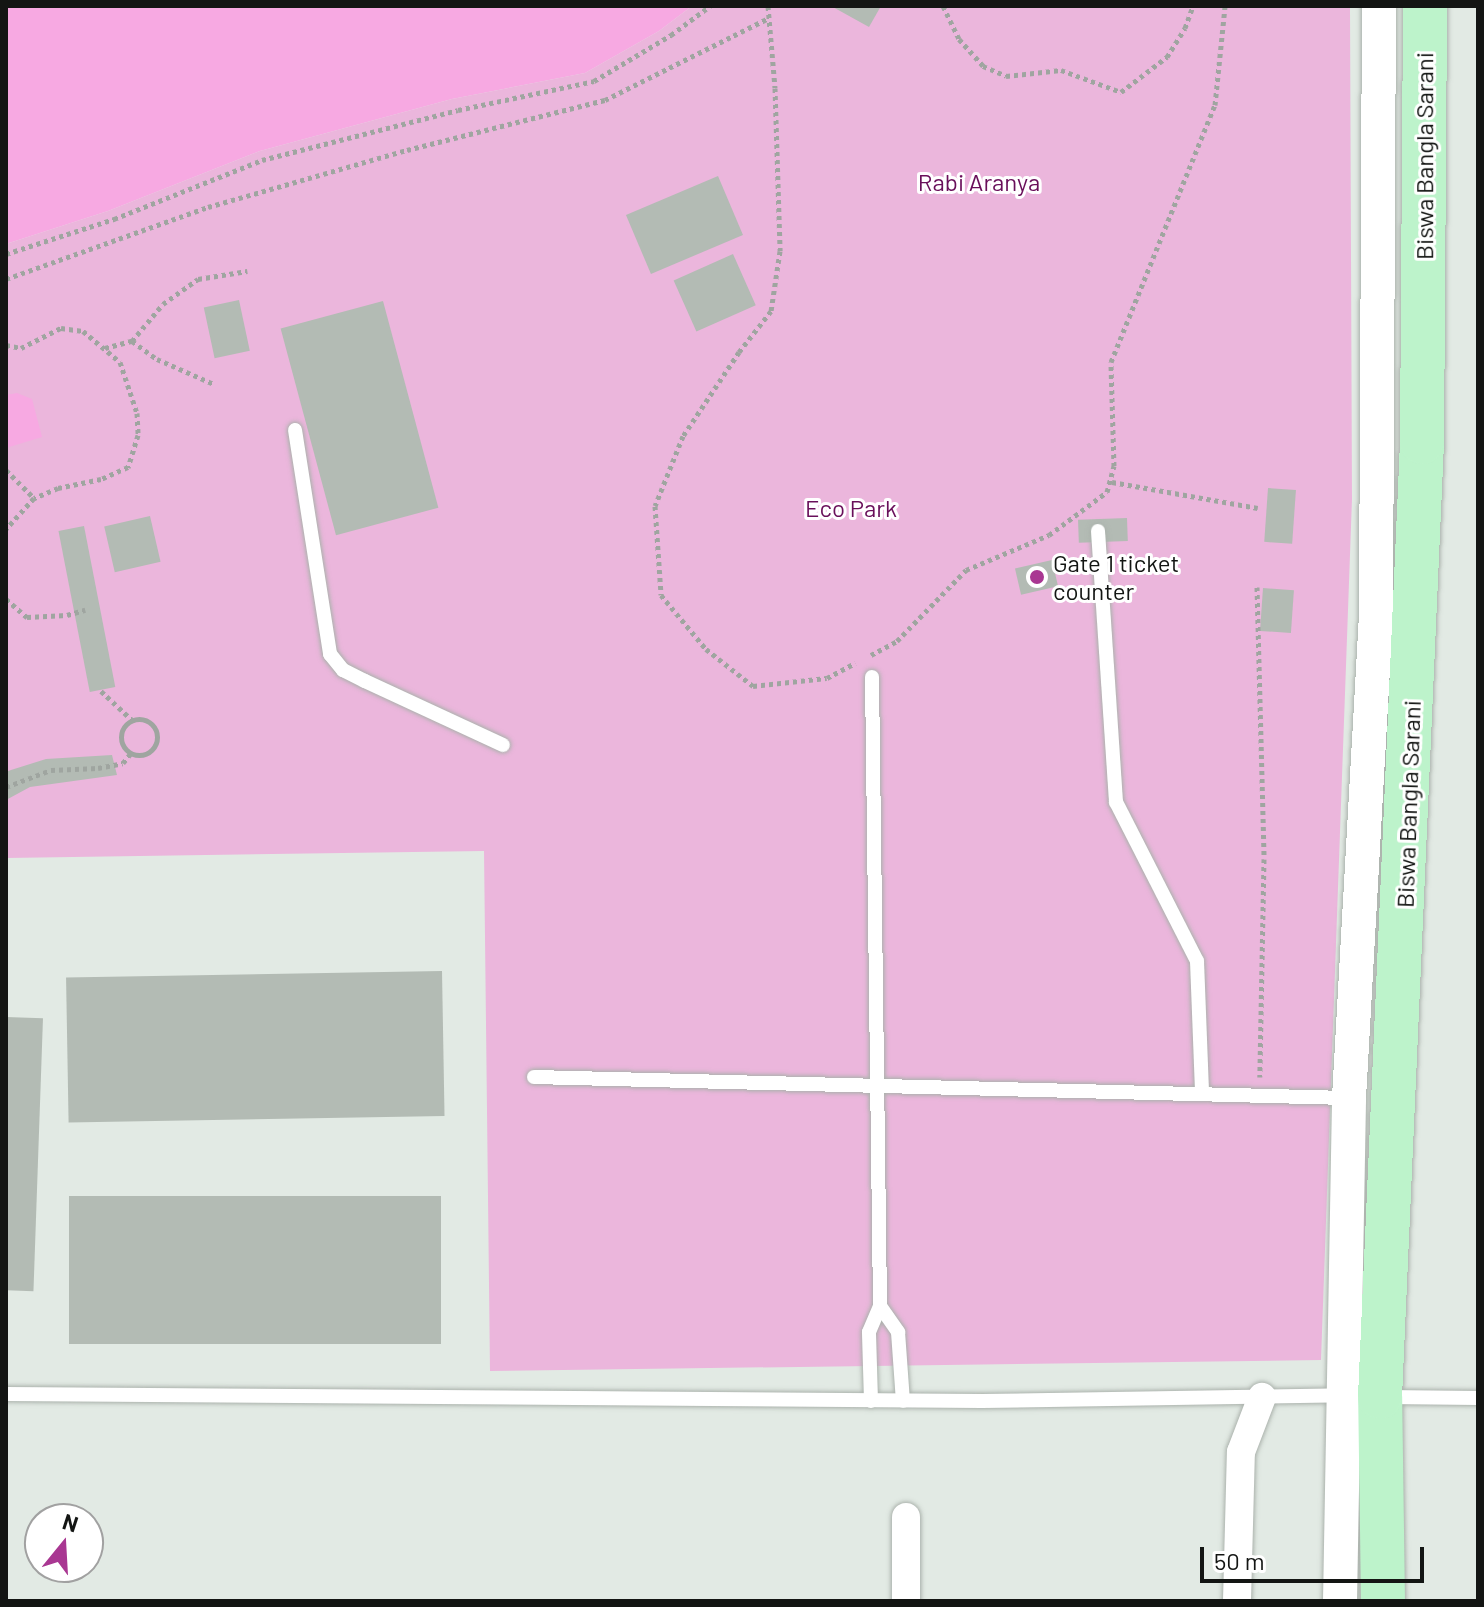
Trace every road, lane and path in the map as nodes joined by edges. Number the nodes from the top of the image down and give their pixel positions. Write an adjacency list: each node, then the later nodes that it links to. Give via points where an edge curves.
1 (710, 6): 9 (path, via 594,81 262,160 114,219)
2 (768, 6): 8 (path)
3 (943, 6): 4 (path, via 959,39 983,66 1006,76 1061,70 1121,92 1167,57)
4 (1193, 6)
5 (1225, 6): 18 (path, via 1215,105 1111,362)
6 (1379, 6): 36 (street, via 1376,610)
7 (1425, 6): 39 (main road, Biswa Bangla Sarani, via 1422,442)
8 (767, 19): 11 (path, via 605,100 208,207); 18 (path, via 775,88 780,251 771,311 683,436 655,506 661,595 706,649 753,686 827,678 897,641 966,570 1049,535 1107,492)
9 (6, 254)
10 (247, 271): 12 (path, via 198,279 163,304)
11 (6, 279)
12 (132, 341): 14 (path); 15 (path, via 157,359)
13 (6, 345): 14 (path, via 21,348 61,328 83,331)
14 (104, 348): 19 (path, via 120,362 137,413 138,435 128,467)
15 (214, 384)
16 (295, 430): 29 (lane, via 330,654 343,670)
17 (8, 471): 19 (path)
18 (1112, 482): 20 (path)
19 (34, 498): 21 (path)
20 (1258, 508)
21 (6, 529)
22 (1098, 531): 34 (lane, via 1116,802 1197,961)
23 (1257, 587): 35 (path, via 1264,859)
24 (6, 599): 25 (path, via 27,617)
25 (85, 610)
26 (872, 677): 33 (lane)
27 (101, 691): 28 (path)
28 (132, 720): 30 (path, via 121,732 124,748); 30 (path, via 148,721 158,734 153,749 139,756)
29 (503, 745)
30 (131, 753): 31 (path, via 123,763 51,770)
31 (6, 787)
32 (534, 1077): 33 (lane)
33 (877, 1085): 34 (lane); 37 (lane)
34 (1202, 1092): 35 (lane)
35 (1260, 1094): 36 (lane)
36 (1349, 1098): 39 (street)
37 (880, 1306): 42 (lane, via 869,1332); 43 (lane, via 898,1332)
38 (6, 1394): 42 (lane)
39 (1362, 1396): 40 (lane); 41 (lane); 47 (street); 48 (main road, Biswa Bangla Sarani)
40 (1262, 1397): 43 (lane); 46 (street, via 1241,1452)
41 (1478, 1398)
42 (871, 1401): 43 (lane)
43 (903, 1401)
44 (906, 1517): 45 (street)
45 (906, 1601)
46 (1237, 1601)
47 (1340, 1601)
48 (1383, 1601)

